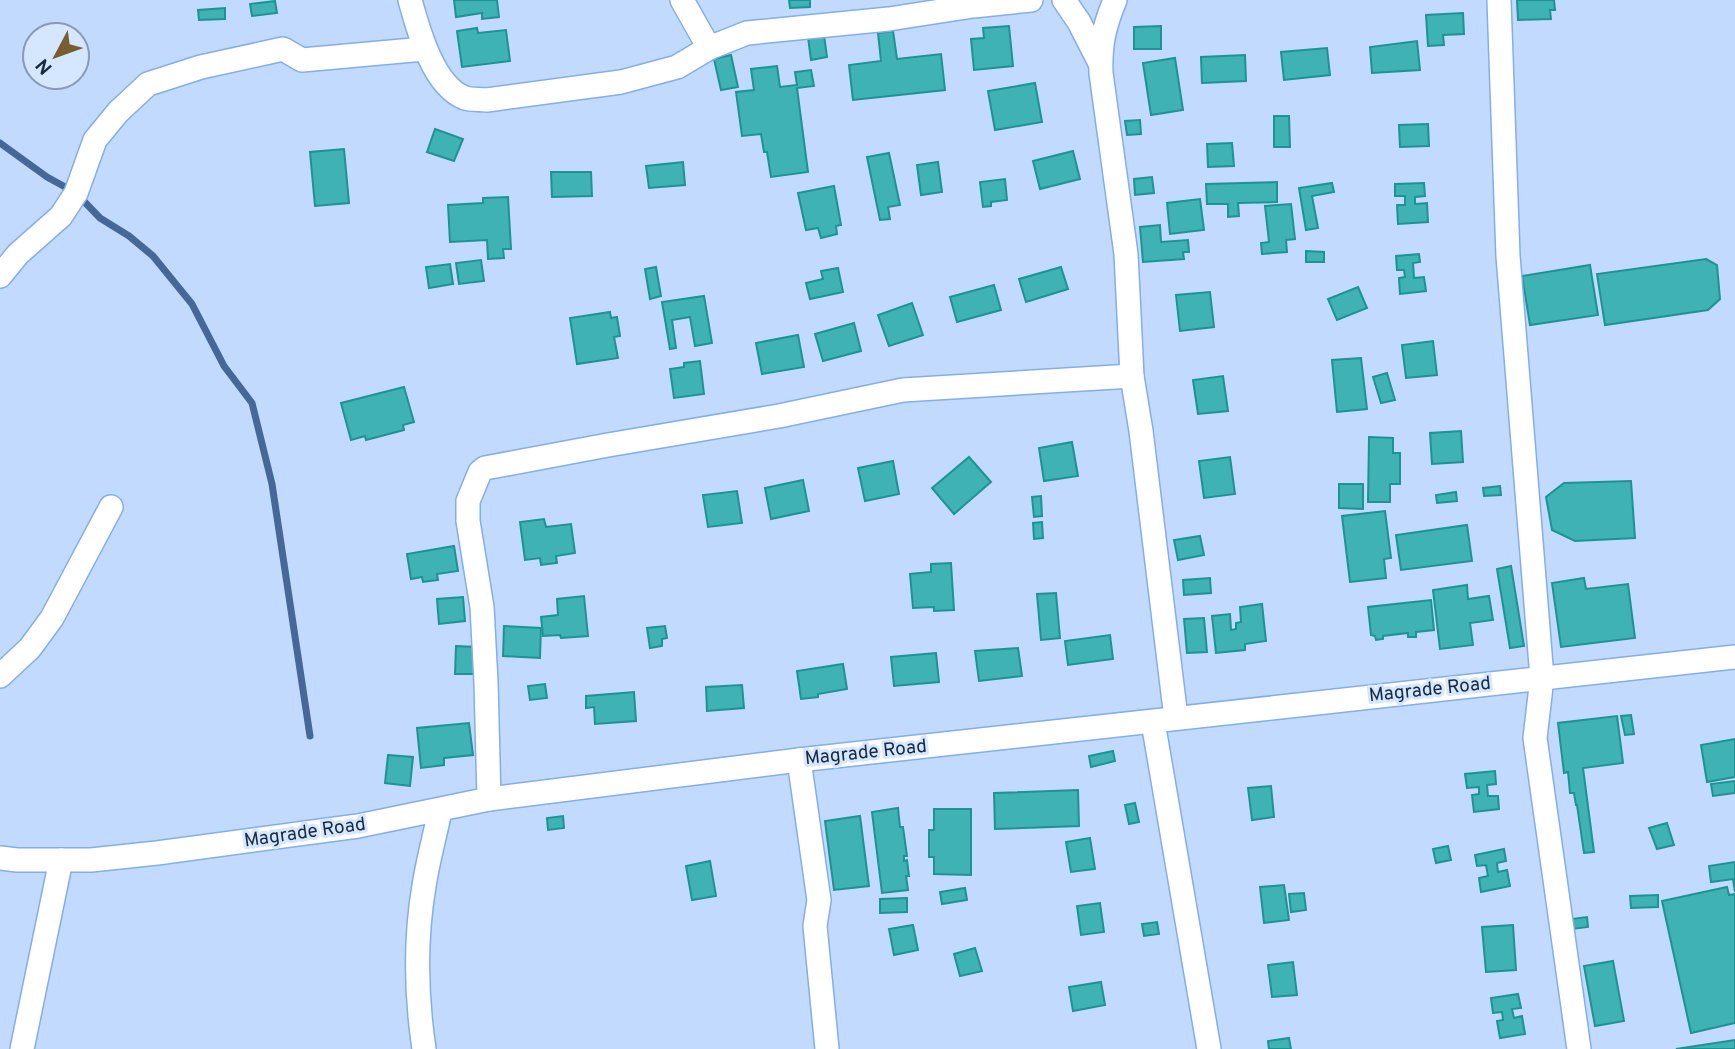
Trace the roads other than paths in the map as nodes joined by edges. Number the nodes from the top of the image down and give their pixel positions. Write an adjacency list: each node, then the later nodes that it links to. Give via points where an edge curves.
1 (410, 0): 9 (street)
2 (682, 0): 8 (street)
3 (1031, 0): 7 (street)
4 (1064, 0): 10 (street)
5 (1115, 0): 10 (street, via 1100,46)
6 (1499, 0): 16 (street, via 1508,256)
7 (972, 3): 8 (street, via 889,19 747,33)
8 (709, 48): 9 (street, via 677,67 621,82 487,100 466,98 451,89)
9 (424, 49): 11 (street, via 302,60 283,49 148,84 95,140 76,193 61,216)
10 (1100, 63): 12 (street, via 1126,254)
11 (0, 276)
12 (1132, 376): 17 (street); 20 (street, via 903,390 485,468 468,501 468,521 482,607)
13 (111, 507): 15 (street, via 52,618 30,648)
14 (1735, 657): 16 (street, Magrade Road)
15 (0, 676)
16 (1542, 678): 17 (street, Magrade Road); 28 (street, via 1535,738)
17 (1176, 718): 18 (street, Magrade Road)
18 (1153, 722): 19 (street, Magrade Road); 27 (street)
19 (799, 760): 20 (street, Magrade Road); 26 (street, via 819,900 815,926)
20 (489, 799): 21 (street, Magrade Road)
21 (440, 811): 23 (street, Magrade Road, via 291,835); 25 (street, via 424,887 419,944)
22 (0, 858): 23 (street, Magrade Road)
23 (61, 860): 24 (street)
24 (22, 1049)
25 (424, 1049)
26 (827, 1049)
27 (1209, 1049)
28 (1578, 1049)

